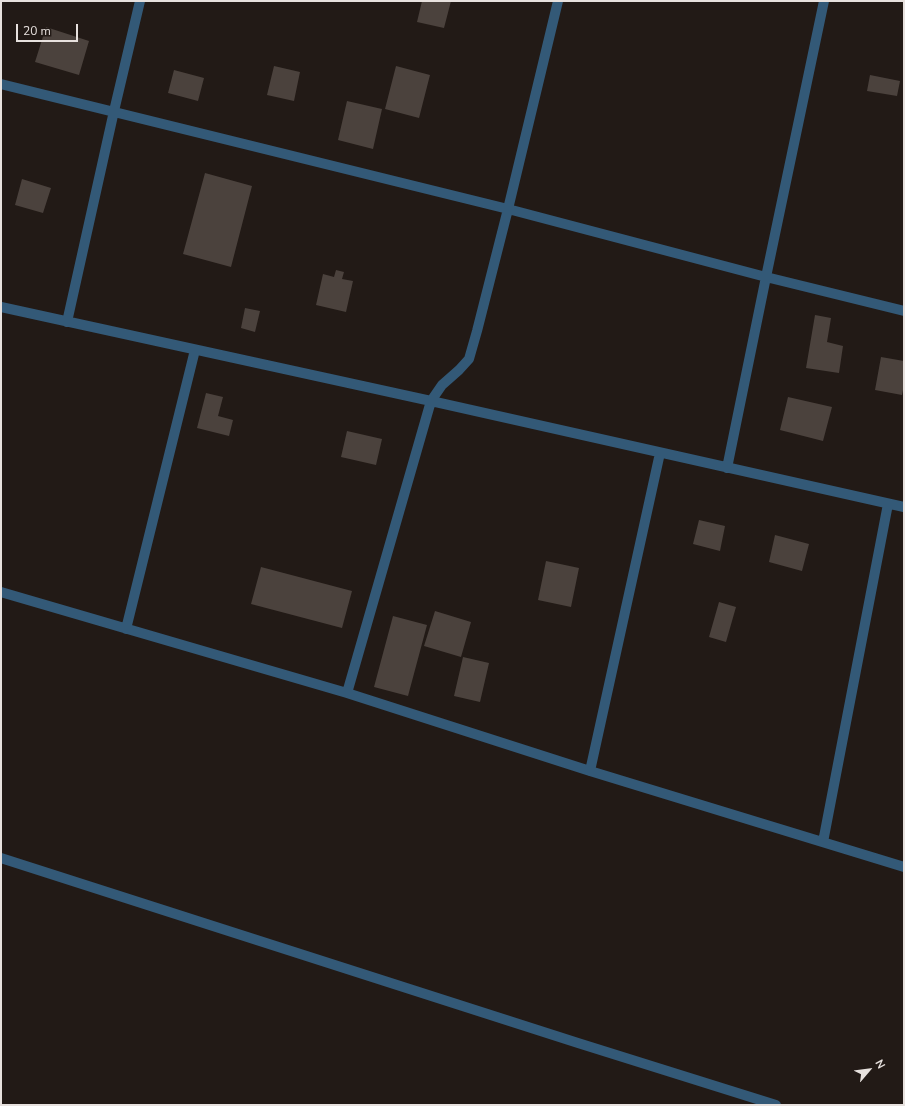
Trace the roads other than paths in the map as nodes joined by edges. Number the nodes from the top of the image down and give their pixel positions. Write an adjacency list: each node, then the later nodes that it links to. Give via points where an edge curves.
1 (140, 1): 5 (street)
2 (558, 1): 6 (street)
3 (824, 1): 7 (street)
4 (1, 84): 5 (street)
5 (114, 111): 6 (street); 10 (street)
6 (508, 208): 7 (street); 12 (street, via 468,359 442,385)
7 (766, 277): 9 (street); 14 (street)
8 (1, 307): 10 (street)
9 (904, 310)
10 (67, 322): 11 (street)
11 (195, 350): 12 (street); 18 (street)
12 (431, 401): 13 (street); 19 (street)
13 (660, 453): 14 (street); 20 (street)
14 (727, 468): 15 (street)
15 (888, 504): 16 (street); 21 (street)
16 (904, 507)
17 (1, 592): 18 (street)
18 (126, 629): 19 (street)
19 (347, 693): 20 (street)
20 (590, 771): 21 (street)
21 (823, 842): 23 (street)
22 (1, 858): 24 (street)
23 (904, 866)
24 (776, 1105)

